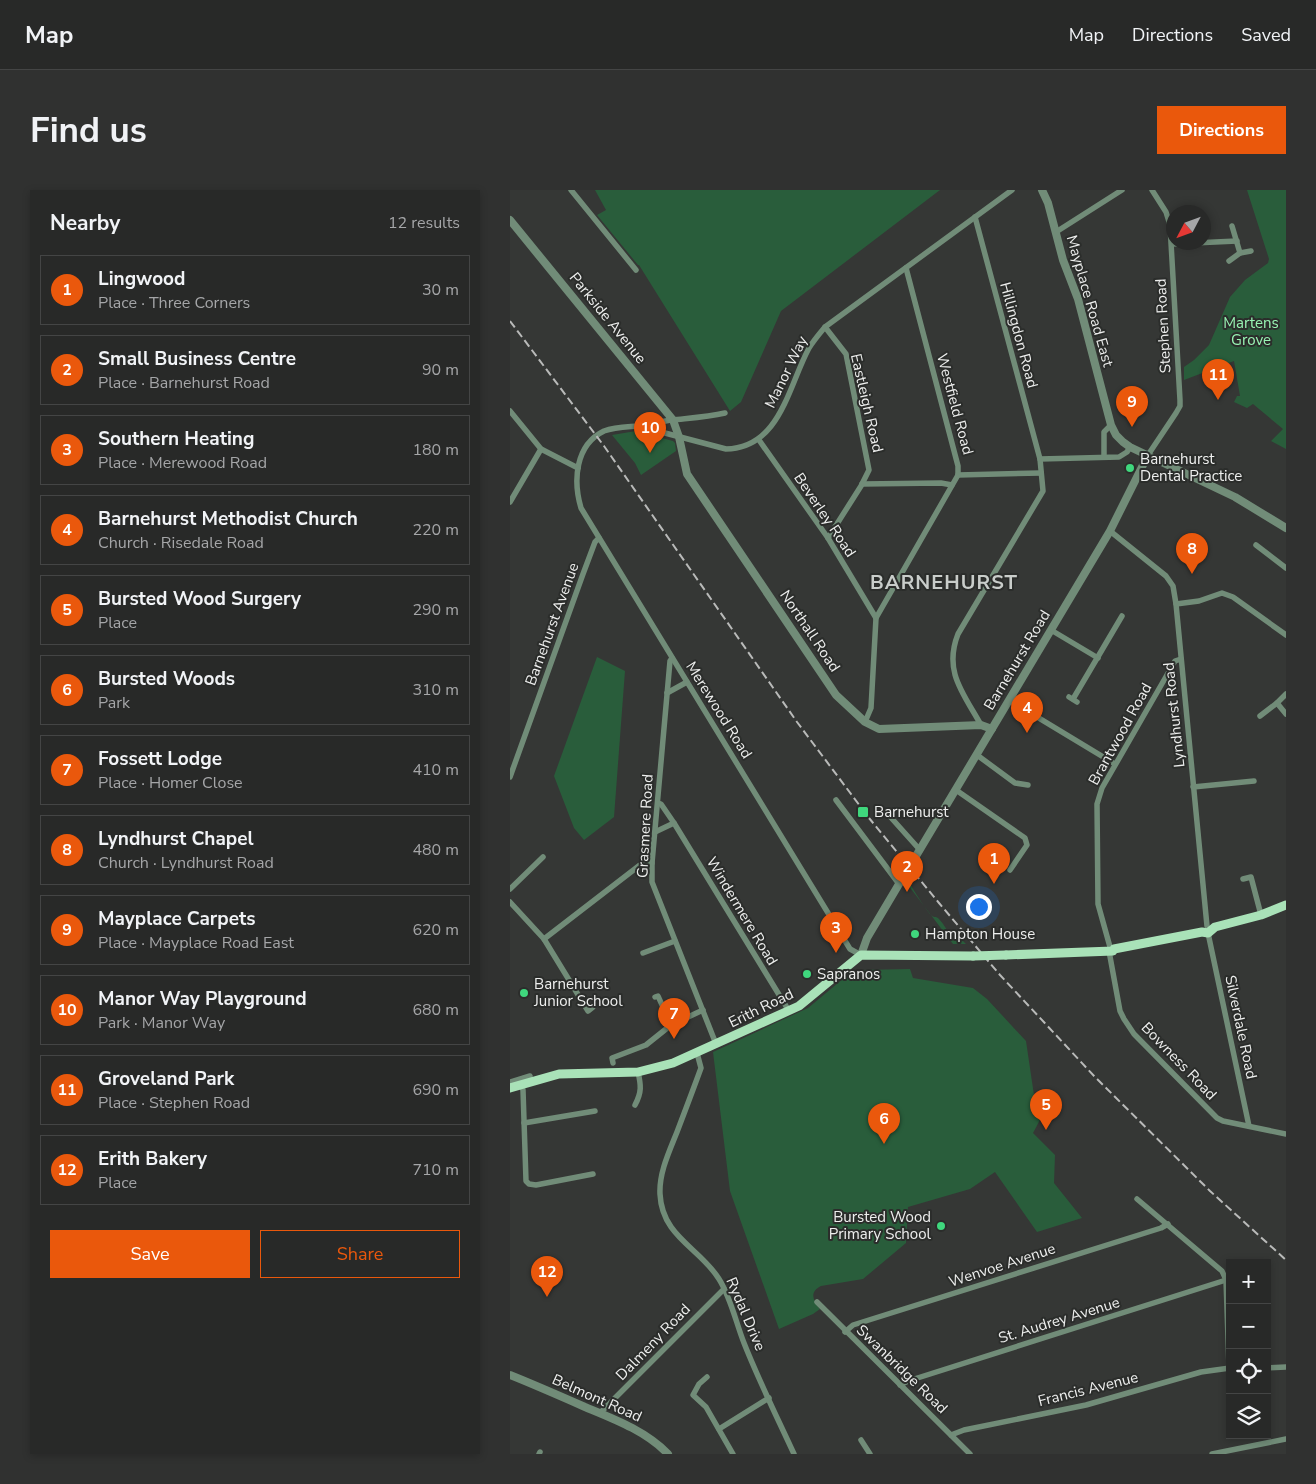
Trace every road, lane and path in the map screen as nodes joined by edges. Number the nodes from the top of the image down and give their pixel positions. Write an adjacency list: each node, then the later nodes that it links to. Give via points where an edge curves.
1 (571, 190): 18 (street)
2 (1012, 190): 7 (street, Manor Way)
3 (1042, 190): 10 (street, Mayplace Road East)
4 (1122, 190): 10 (street)
5 (1152, 190): 6 (street, Stephen Road)
6 (1166, 212)
7 (974, 217): 17 (street, Manor Way); 31 (street, Hillingdon Road)
8 (510, 220): 22 (street, Parkside Avenue)
9 (1232, 226): 11 (street)
10 (1056, 232): 23 (street, Mayplace Road East, via 1078,299)
11 (1237, 241): 12 (street); 15 (street)
12 (1211, 242)
13 (1172, 250): 29 (street, Stephen Road, via 1180,406)
14 (1251, 251): 15 (street)
15 (1240, 253): 16 (street)
16 (1229, 260)
17 (906, 268): 19 (street, Manor Way); 34 (street, Westfield Road, via 956,456)
18 (636, 270)
19 (825, 326): 26 (street, Manor Way, via 809,348 773,424); 35 (street, Eastleigh Road, via 846,354 869,470)
20 (510, 411): 28 (street)
21 (724, 412): 22 (street, via 704,418)
22 (673, 420): 24 (street); 25 (street, Parkside Avenue)
23 (1110, 424): 27 (street, Mayplace Road East, via 1116,435); 30 (street, via 1104,432)
24 (639, 426): 25 (street, Manor Way); 32 (street, via 615,428 599,435 584,450)
25 (679, 437): 26 (street, Manor Way, via 726,449 739,449); 60 (street, Northall Road, via 687,474 836,694)
26 (759, 440): 41 (street, Beverley Road)
27 (1130, 446): 29 (street, Mayplace Road East); 30 (street, via 1119,457)
28 (541, 449): 32 (street); 37 (street)
29 (1148, 455): 38 (street, Mayplace Road East, via 1235,498); 39 (street, Barnehurst Road)
30 (1104, 457): 31 (street)
31 (1040, 460): 33 (street, Hillingdon Road)
32 (578, 468): 40 (street, Merewood Road, via 577,496)
33 (1041, 473): 34 (street); 61 (street, via 1043,491 955,642 953,670 957,685)
34 (958, 475): 36 (street, Westfield Road)
35 (862, 484): 36 (street); 41 (street, Eastleigh Road)
36 (952, 485): 46 (street, Westfield Road)
37 (510, 502)
38 (1286, 528)
39 (1110, 531): 44 (street, Lyndhurst Road, via 1166,576 1173,586); 47 (street, Barnehurst Road)
40 (599, 538): 49 (street, Merewood Road); 65 (street, Barnehurst Avenue)
41 (828, 538): 46 (street, Beverley Road)
42 (1256, 545): 43 (street)
43 (1286, 568)
44 (1176, 604): 48 (street, via 1200,601 1222,593 1233,597); 51 (street, Lyndhurst Road)
45 (1122, 616): 50 (street)
46 (876, 618): 60 (street, via 872,708)
47 (1051, 630): 50 (street); 55 (street, Barnehurst Road)
48 (1286, 635)
49 (672, 658): 52 (street, Merewood Road); 53 (street, Grasmere Road)
50 (1098, 658): 56 (street)
51 (1181, 659): 64 (street, Brantwood Road, via 1175,660); 68 (street, Lyndhurst Road)
52 (687, 682): 53 (street); 90 (street, Merewood Road, via 850,949)
53 (667, 692): 71 (street, Grasmere Road)
54 (1286, 694): 57 (street)
55 (1009, 700): 62 (street, Barnehurst Road); 64 (street)
56 (1073, 700)
57 (1277, 703): 58 (street); 59 (street)
58 (1286, 714)
59 (1260, 716)
60 (865, 722): 61 (street, Northall Road, via 886,730)
61 (981, 725): 62 (street, Northall Road)
62 (992, 729): 63 (street, Barnehurst Road)
63 (976, 755): 67 (street, via 1015,782); 69 (street, Barnehurst Road)
64 (1115, 764): 88 (street, Brantwood Road, via 1102,788 1098,804 1098,904)
65 (510, 777)
66 (1254, 780): 68 (street)
67 (1028, 785)
68 (1193, 787): 85 (street, Lyndhurst Road)
69 (956, 790): 75 (street, Barnehurst Road); 78 (street, via 1025,838 1027,845)
70 (836, 800): 80 (street)
71 (658, 803): 73 (street, Windermere Road); 74 (street, Grasmere Road)
72 (886, 812): 75 (street)
73 (674, 823): 74 (street); 94 (street, Windermere Road)
74 (656, 832): 77 (street, Grasmere Road)
75 (918, 853): 80 (street, Barnehurst Road, bridge)
76 (543, 857): 81 (street)
77 (652, 863): 86 (street, via 640,865); 87 (street, Grasmere Road, via 652,882)
78 (1010, 870)
79 (1243, 878): 84 (street, via 1251,877)
80 (901, 882): 90 (street, Barnehurst Road, via 867,938)
81 (510, 889)
82 (510, 902): 86 (street)
83 (1286, 905): 84 (main road)
84 (1260, 915): 85 (main road)
85 (1208, 930): 88 (main road); 107 (street, Silverdale Road)
86 (544, 939): 92 (street, via 588,1011)
87 (676, 940): 89 (street); 93 (street, Grasmere Road)
88 (1110, 949): 90 (main road, bridge, via 973,956); 107 (street, Bowness Road, via 1120,1011 1134,1034 1217,1118)
89 (644, 953)
90 (861, 955): 94 (main road, Erith Road, via 809,999)
91 (656, 997): 95 (street)
92 (593, 1008)
93 (703, 1010): 95 (street); 96 (street, Grasmere Road)
94 (789, 1011): 96 (main road, Erith Road)
95 (671, 1024): 98 (street, via 646,1044)
96 (716, 1044): 97 (main road, Erith Road)
97 (697, 1053): 99 (main road, Erith Road, via 665,1066); 113 (street, Rydal Drive, via 700,1068 666,1160 660,1195 670,1226 681,1241 705,1262)
98 (610, 1060)
99 (638, 1072): 102 (main road, Erith Road, via 559,1074); 104 (street, via 641,1086)
100 (530, 1076): 101 (street)
101 (510, 1082)
102 (521, 1085): 103 (main road, Erith Road); 106 (street)
103 (510, 1088)
104 (635, 1104)
105 (595, 1110): 106 (street)
106 (524, 1123): 109 (street, via 524,1174 529,1184)
107 (1249, 1126): 108 (street, Bowness Road)
108 (1286, 1134)
109 (593, 1174)
110 (1137, 1199): 111 (street)
111 (1168, 1224): 112 (street, via 1222,1271); 116 (street, Wenvoe Avenue, via 854,1325)
112 (1226, 1280): 123 (street, St. Audrey Avenue, via 908,1380)
113 (724, 1289): 124 (street, Rydal Drive); 125 (street, Dalmeny Road)
114 (817, 1302): 116 (street, Swanbridge Road)
115 (1227, 1304): 117 (street)
116 (845, 1332): 123 (street, Swanbridge Road)
117 (1229, 1349)
118 (1286, 1367): 119 (street)
119 (1271, 1368)
120 (1226, 1369): 127 (street, Francis Avenue, via 1201,1372 1086,1404)
121 (510, 1375): 125 (street, Belmont Road)
122 (707, 1377): 126 (street, via 693,1395 706,1407)
123 (900, 1386): 127 (street, Swanbridge Road)
124 (769, 1398): 126 (street); 133 (street, Rydal Drive)
125 (600, 1413): 131 (street, Belmont Road, via 646,1435)
126 (719, 1429): 132 (street)
127 (951, 1435): 135 (street, Swanbridge Road)
128 (1286, 1439): 130 (street)
129 (861, 1440): 134 (street)
130 (1222, 1453): 136 (street)
131 (668, 1454)
132 (733, 1454)
133 (794, 1454)
134 (870, 1454)
135 (970, 1454)
136 (1212, 1454)

